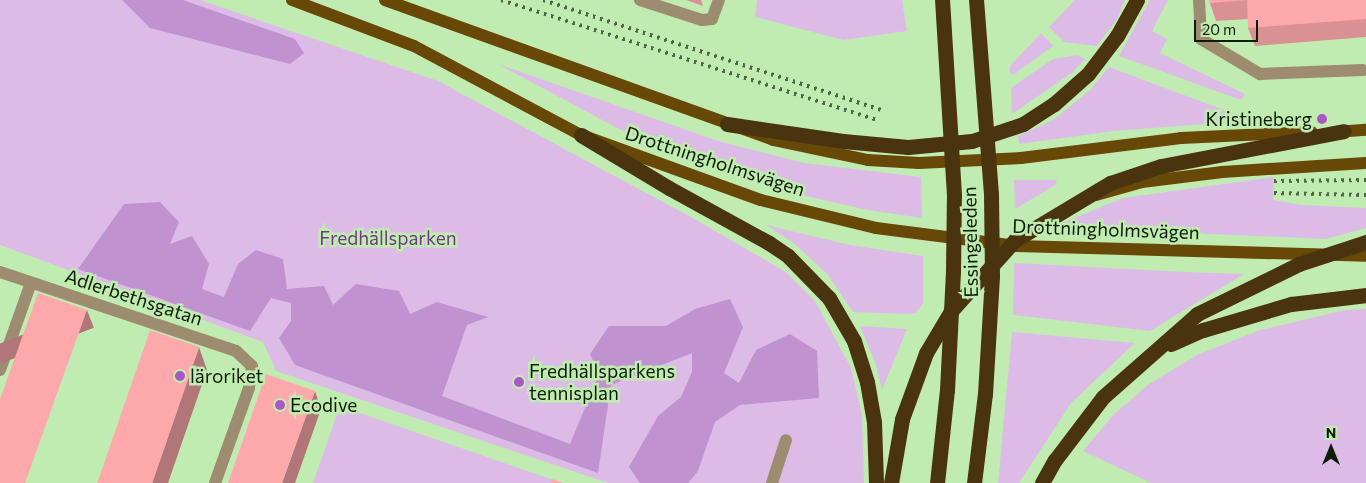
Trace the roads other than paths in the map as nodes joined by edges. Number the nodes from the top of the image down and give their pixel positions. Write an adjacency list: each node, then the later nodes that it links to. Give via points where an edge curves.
1 (292, 0): 13 (main road, Drottningholmsvägen, via 414,46)
2 (385, 0): 10 (main road, Drottningholmsvägen)
3 (640, 0): 4 (street, via 702,20 712,19)
4 (719, 0)
5 (942, 0): 28 (highway, Essingeleden, via 954,195 947,390)
6 (976, 0): 29 (highway, Essingeleden, via 991,194 992,276 985,394)
7 (1137, 0): 10 (highway, via 1117,36 1088,74 1054,104 1023,124 972,141 908,147)
8 (1199, 0): 9 (street, via 1201,39 1260,74)
9 (1363, 70)
10 (727, 124): 12 (main road, Drottningholmsvägen, via 823,152 868,160 918,163 1021,158 1181,138)
11 (1366, 130): 12 (main road, Drottningholmsvägen)
12 (1344, 131): 15 (highway, via 1161,166 1110,183)
13 (580, 134): 17 (main road, Drottningholmsvägen, via 761,200 876,228 1017,246); 26 (highway, via 769,243 788,256 829,298 854,340 872,402)
14 (1366, 163): 15 (main road, Drottningholmsvägen, via 1222,172 1142,182)
15 (1075, 201): 27 (highway, via 1015,240 951,311 926,352 902,419)
16 (1366, 242): 21 (highway, via 1299,264 1244,289 1196,314)
17 (1366, 256)
18 (0, 272): 19 (street, Adlerbethsgatan)
19 (31, 283): 22 (street); 24 (street, Adlerbethsgatan, via 236,351 252,366 249,388)
20 (1366, 295): 21 (highway, via 1267,310 1203,330)
21 (1160, 348): 30 (highway, via 1124,377 1084,420)
22 (0, 370)
23 (786, 440): 25 (street)
24 (215, 483)
25 (772, 483)
26 (876, 483)
27 (891, 483)
28 (937, 483)
29 (974, 483)
30 (1042, 483)

